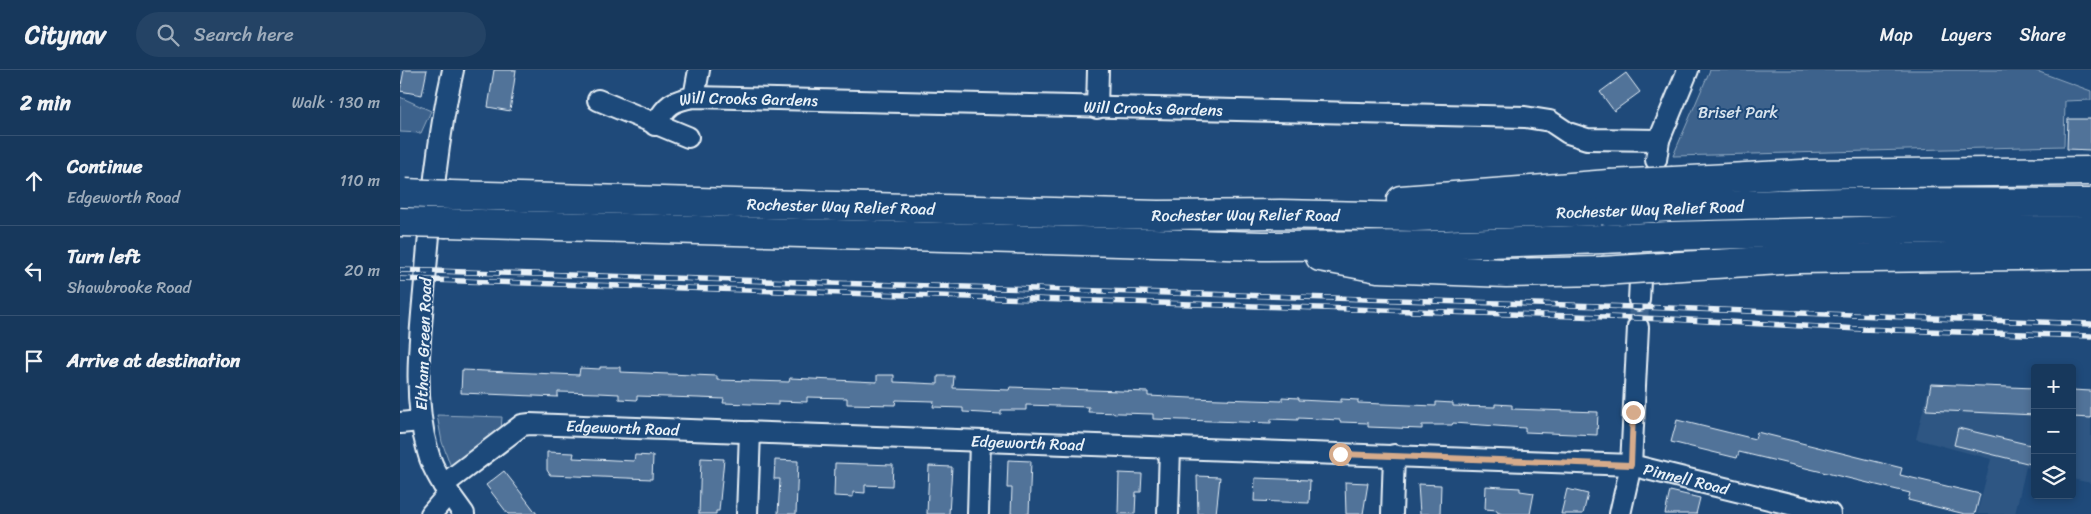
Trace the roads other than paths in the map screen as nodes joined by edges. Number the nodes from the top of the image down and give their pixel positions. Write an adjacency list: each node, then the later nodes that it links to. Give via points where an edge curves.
1 (453, 70): 22 (street, Eltham Green Road, via 440,134 421,326)
2 (699, 70): 5 (street)
3 (1098, 70): 7 (street)
4 (1688, 70): 7 (street, Will Crooks Gardens, via 1658,150 1587,139 1568,133 1550,121 1525,117)
5 (694, 97): 7 (street, Will Crooks Gardens); 8 (street, Will Crooks Gardens, via 675,100 664,110)
6 (598, 100): 8 (street, Will Crooks Gardens)
7 (1097, 108)
8 (656, 125): 9 (street, Will Crooks Gardens)
9 (688, 138)
10 (2091, 172): 12 (highway, via 1812,174)
11 (402, 193): 14 (highway, Rochester Way Relief Road, bridge, via 1158,215)
12 (1672, 194): 13 (highway, Rochester Way Relief Road, via 1876,202); 14 (highway, bridge, via 1609,184 1413,199); 14 (highway, Rochester Way Relief Road, bridge, via 1606,211 1415,217)
13 (2091, 203)
14 (1280, 214)
15 (400, 222): 17 (highway, Rochester Way Relief Road, bridge)
16 (2091, 230): 17 (highway, Rochester Way Relief Road, bridge, via 1906,230 1432,245)
17 (1262, 246): 18 (highway, bridge, via 1378,268 1506,273 1602,272 1798,259)
18 (2091, 255)
19 (1640, 280): 20 (street)
20 (1639, 300)
21 (1638, 327): 28 (street)
22 (420, 421): 23 (street); 29 (street, Eltham Green Road, via 428,453)
23 (400, 423)
24 (750, 432): 25 (street, Edgeworth Road); 29 (street, Edgeworth Road, via 530,424 516,430); 32 (street)
25 (980, 441): 26 (street, Edgeworth Road); 33 (street)
26 (1170, 448): 27 (street, Edgeworth Road); 34 (street)
27 (1394, 455): 28 (street, Edgeworth Road); 35 (street)
28 (1631, 465): 36 (street); 37 (street, Pinnell Road)
29 (446, 489): 30 (street, Edgeworth Road); 31 (street, Eltham Green Road)
30 (431, 514)
31 (464, 514)
32 (747, 514)
33 (978, 514)
34 (1168, 514)
35 (1392, 514)
36 (1620, 514)
37 (1830, 514)

